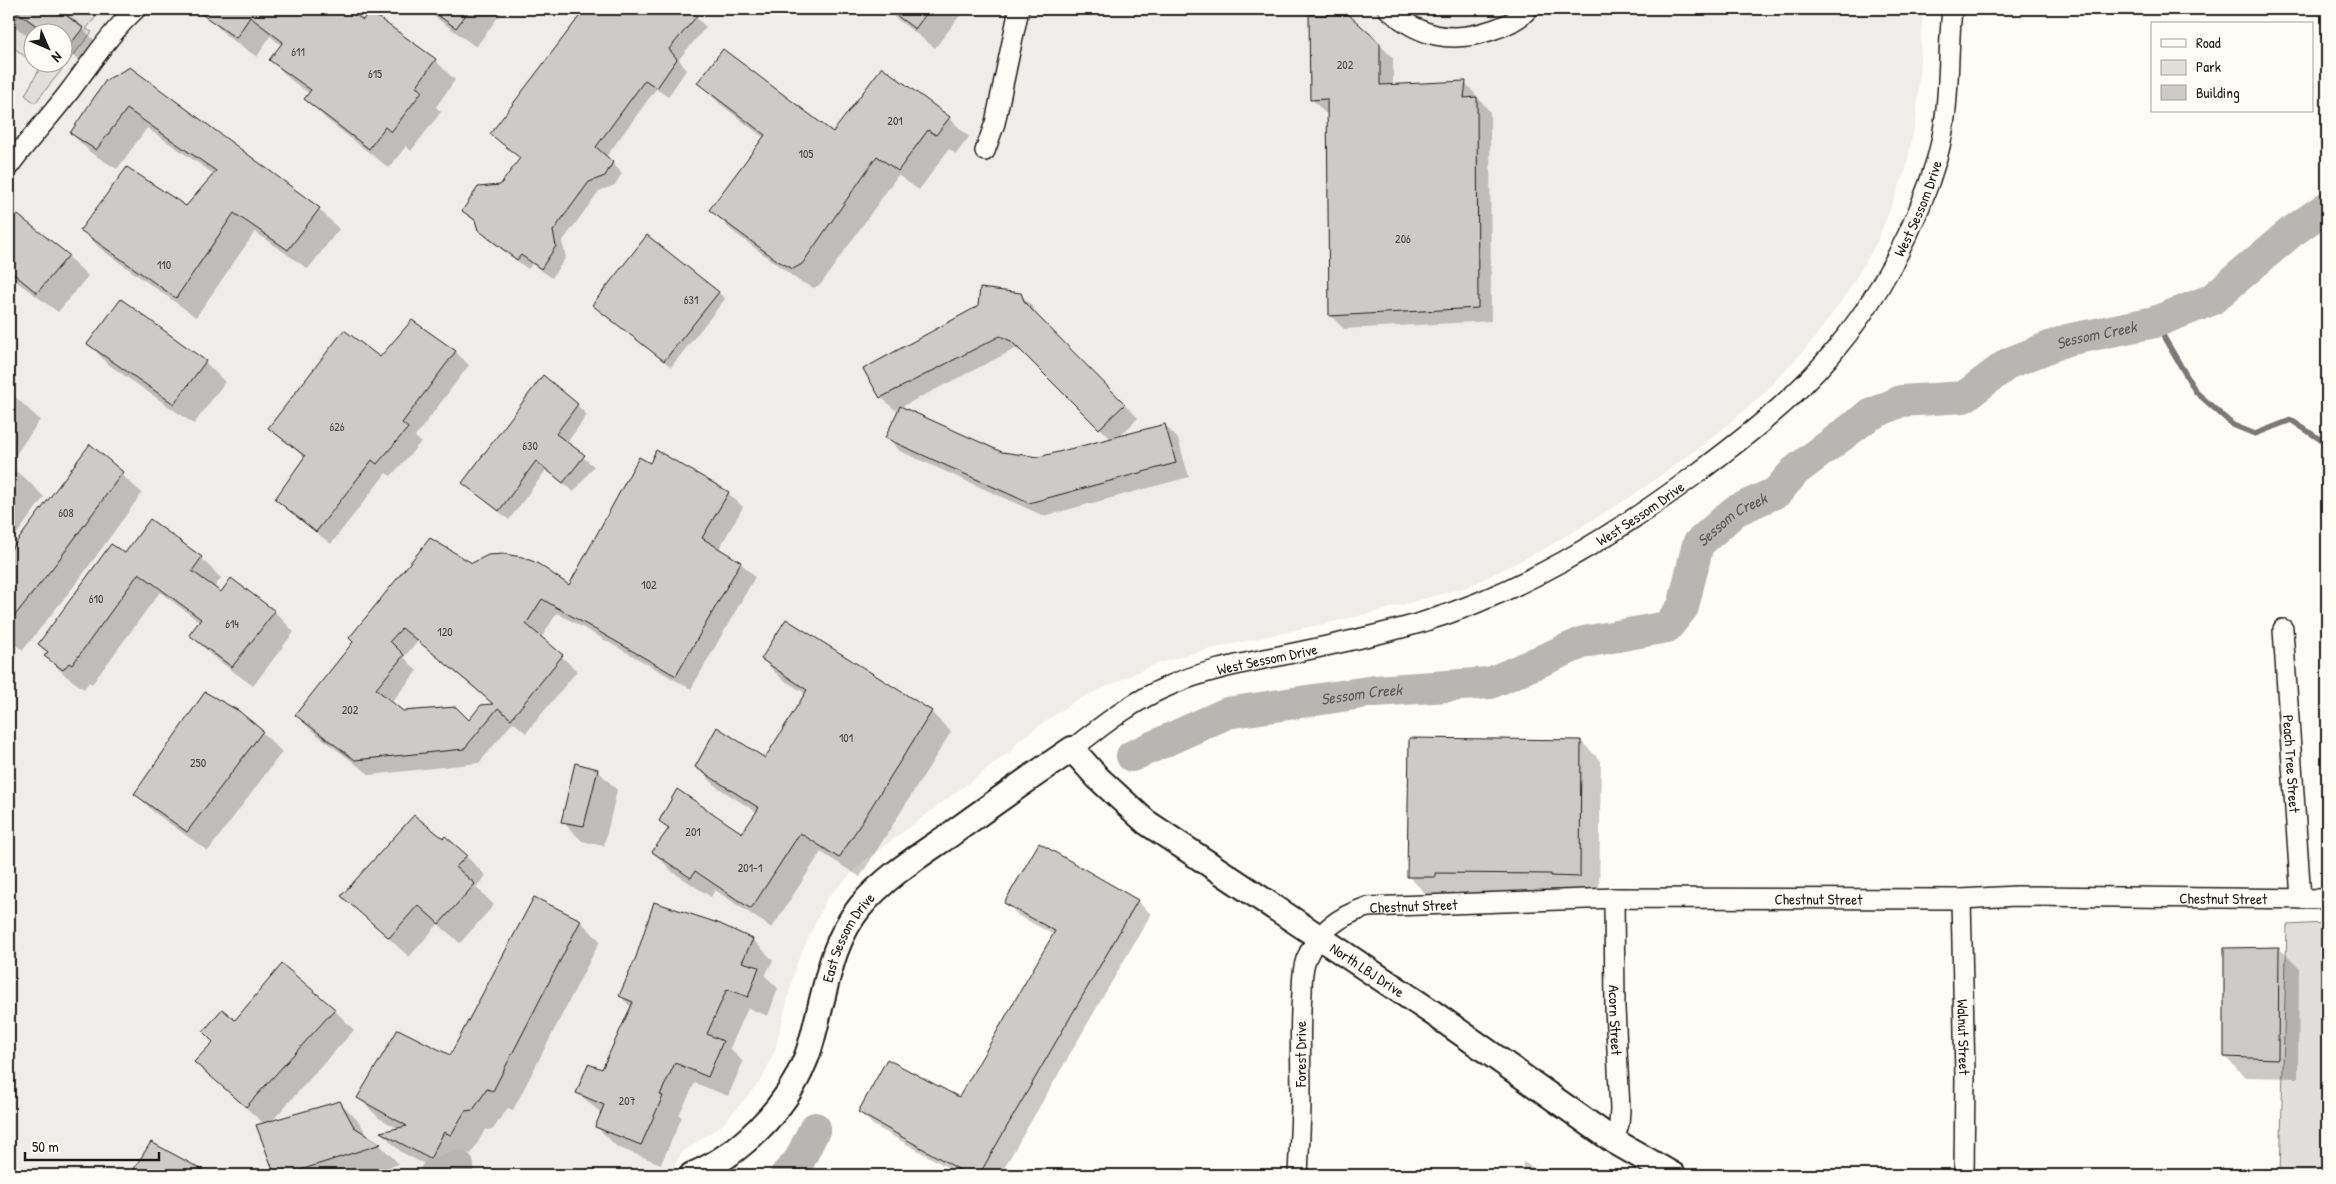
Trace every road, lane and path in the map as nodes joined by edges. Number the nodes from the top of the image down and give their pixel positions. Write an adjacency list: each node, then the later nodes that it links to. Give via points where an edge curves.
1 (135, 9): 7 (street, via 118,26)
2 (1020, 9): 6 (street)
3 (1388, 9): 4 (street, via 1412,27 1452,38 1476,36 1504,26)
4 (1528, 9)
5 (1952, 9): 9 (street, West Sessom Drive, via 1944,128 1937,158 1889,270 1831,355 1800,388 1735,446 1587,550 1497,596 1414,624 1226,668 1172,684 1118,714)
6 (985, 151)
7 (9, 166)
8 (2283, 629): 13 (street, Peach Tree Street)
9 (1072, 749): 14 (street, North LBJ Drive, via 1146,822); 16 (street, East Sessom Drive, via 908,863 873,893 848,923 832,960 805,1062 789,1092 739,1147)
10 (1614, 898): 12 (street, Chestnut Street); 14 (street, Chestnut Street, via 1367,907 1338,918); 15 (street, Acorn Street, via 1620,1110)
11 (2327, 898): 13 (street, Chestnut Street)
12 (1962, 899): 13 (street, Chestnut Street, via 2016,896); 19 (street, Walnut Street)
13 (2301, 899)
14 (1320, 938): 15 (street, North LBJ Drive); 17 (street, Forest Drive, via 1303,968)
15 (1614, 1141): 18 (street, North LBJ Drive)
16 (692, 1175)
17 (1298, 1175)
18 (1673, 1175)
19 (1964, 1175)

